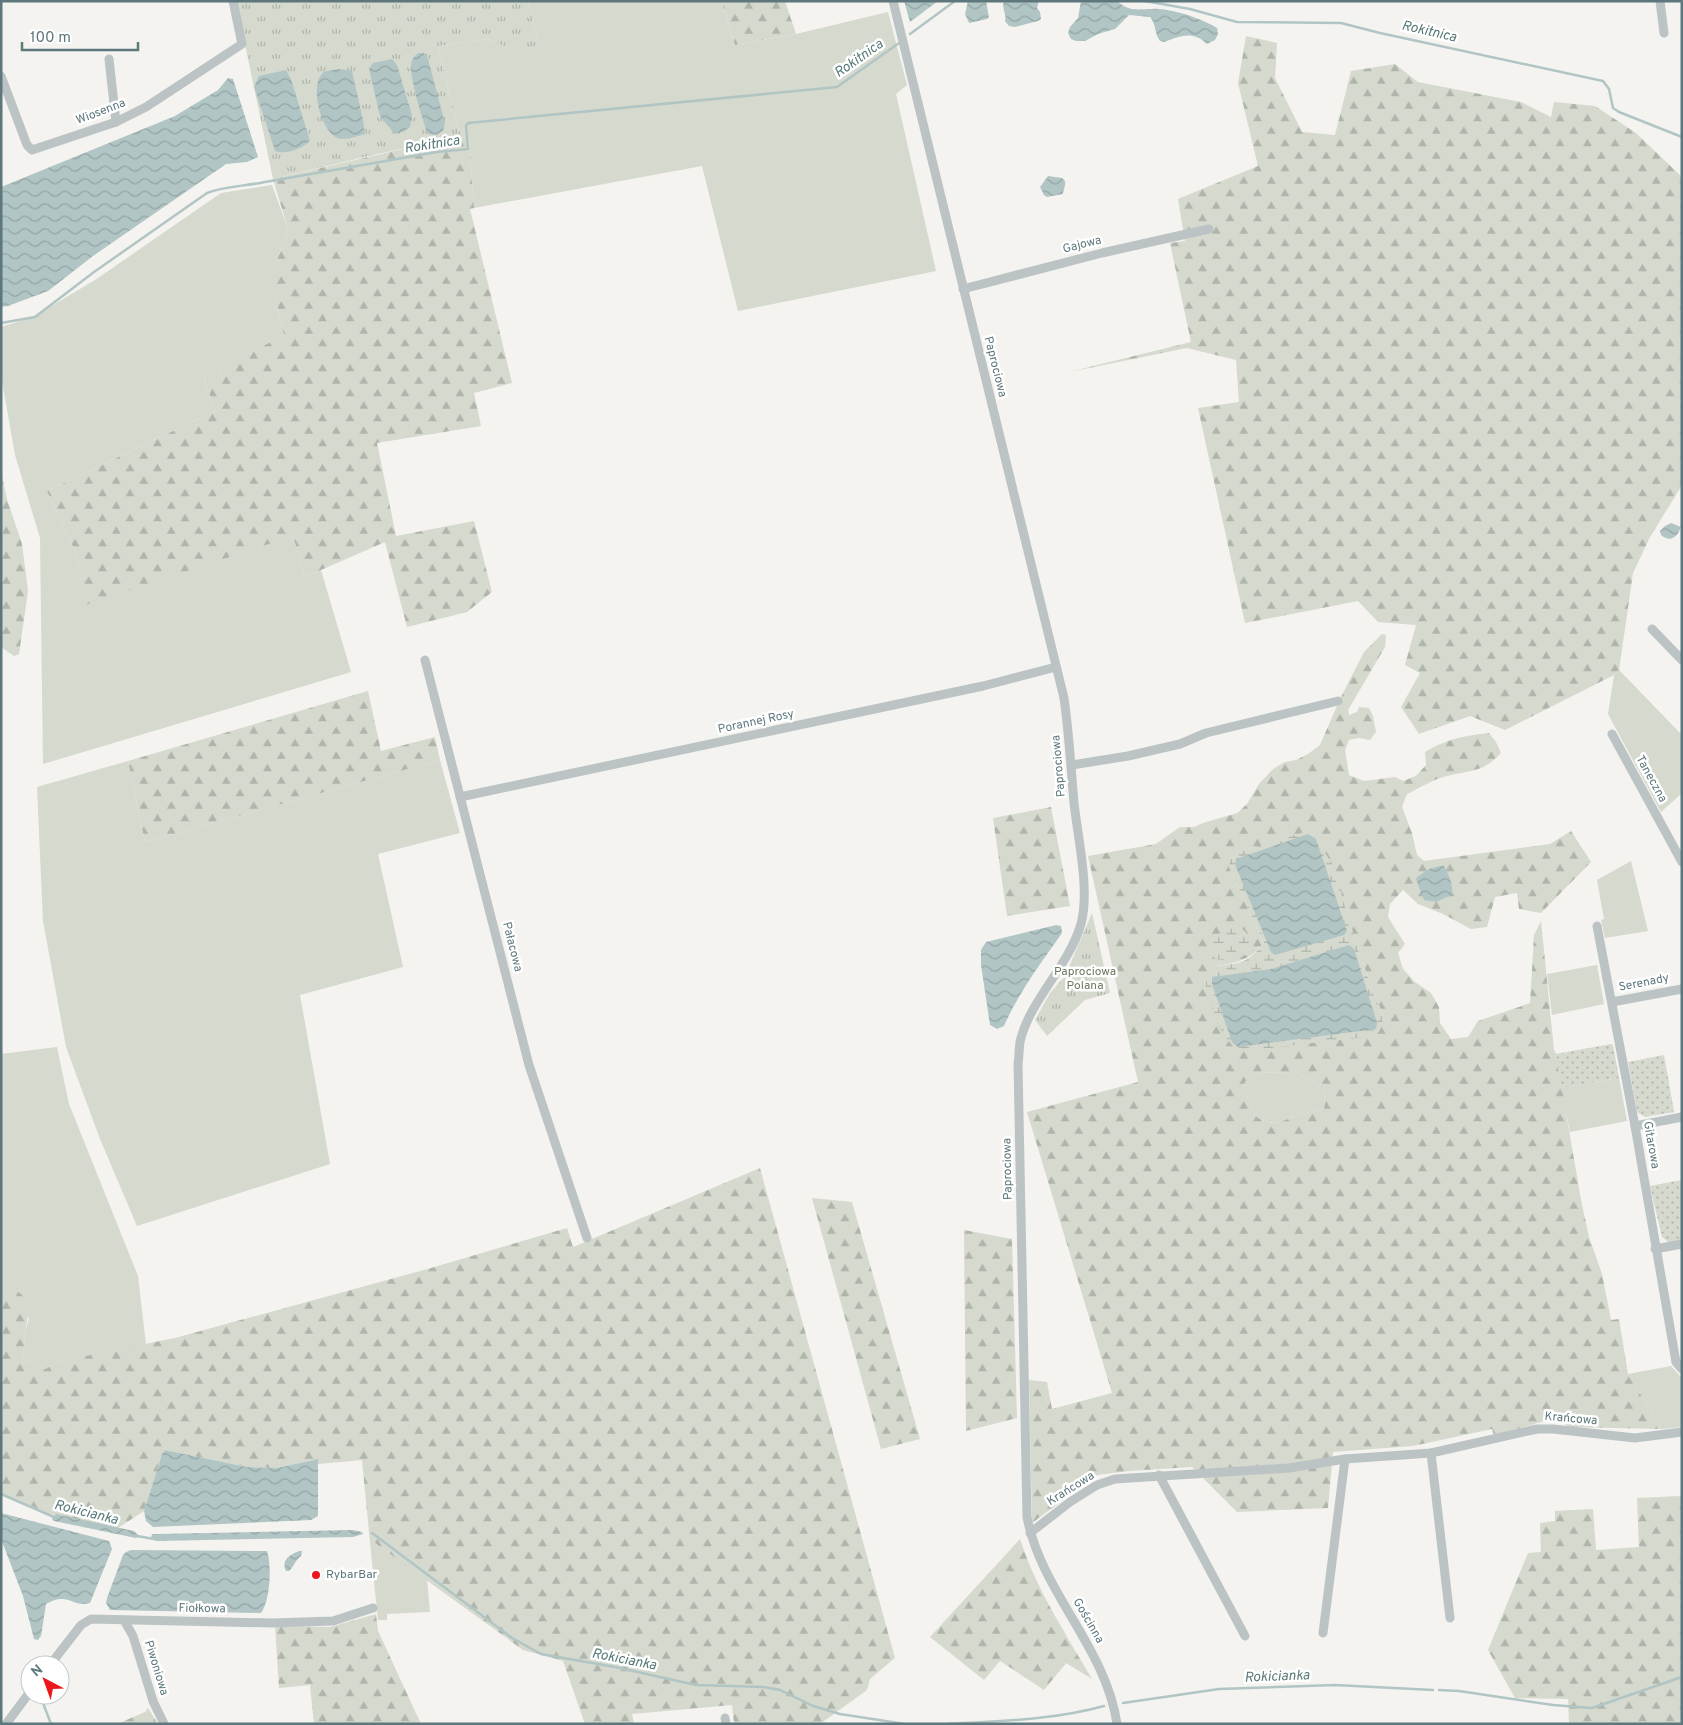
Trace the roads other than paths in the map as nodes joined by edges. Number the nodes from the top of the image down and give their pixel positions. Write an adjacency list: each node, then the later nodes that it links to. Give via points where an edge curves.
1 (233, 1): 7 (street, Wiosenna, via 242,44 146,107)
2 (893, 1): 9 (street, Paprociowa)
3 (1660, 1): 4 (street)
4 (1664, 34)
5 (109, 58): 7 (street)
6 (1, 76): 7 (street, Wiosenna, via 26,145 32,150)
7 (116, 122)
8 (1209, 229): 9 (street, Gajowa)
9 (963, 289): 13 (street, Paprociowa)
10 (1652, 629): 12 (street)
11 (425, 660): 17 (street, Pałacowa)
12 (1682, 660)
13 (1056, 667): 16 (street, Paprociowa, via 1064,698); 17 (street, Porannej Rosy, via 983,686)
14 (1338, 701): 16 (street, via 1206,733 1180,744)
15 (1612, 734): 18 (street, Taneczna)
16 (1072, 765): 32 (street, Paprociowa, via 1084,889 1083,914 1072,946 1030,1017 1020,1041 1018,1064 1027,1517)
17 (460, 797): 24 (street, Pałacowa, via 529,1065)
18 (1682, 862)
19 (1597, 926): 21 (street, Gitarowa)
20 (1682, 989): 21 (street, Serenady)
21 (1612, 1002): 23 (street, Gitarowa)
22 (1682, 1117): 23 (street)
23 (1635, 1126): 26 (street, Gitarowa)
24 (587, 1238)
25 (1682, 1244): 26 (street)
26 (1655, 1249): 27 (street, Gitarowa, via 1676,1362)
27 (1681, 1369)
28 (1682, 1432): 29 (street, Krańcowa, via 1635,1438 1538,1429)
29 (1431, 1453): 30 (street, Krańcowa); 34 (street)
30 (1345, 1460): 31 (street, Krańcowa, via 1289,1468); 36 (street)
31 (1159, 1475): 32 (street, Krańcowa, via 1115,1479 1097,1485); 37 (street)
32 (1030, 1533): 42 (street, Gościnna, via 1039,1557 1108,1687)
33 (374, 1608): 35 (street, Fiołkowa, via 332,1621)
34 (1450, 1618)
35 (124, 1620): 38 (street, Fiołkowa, via 91,1619 81,1625); 41 (street, Piwoniowa, via 133,1636 153,1701)
36 (1323, 1633)
37 (1245, 1636)
38 (58, 1655)
39 (20, 1705): 40 (street)
40 (6, 1724)
41 (164, 1724)
42 (1117, 1724)

